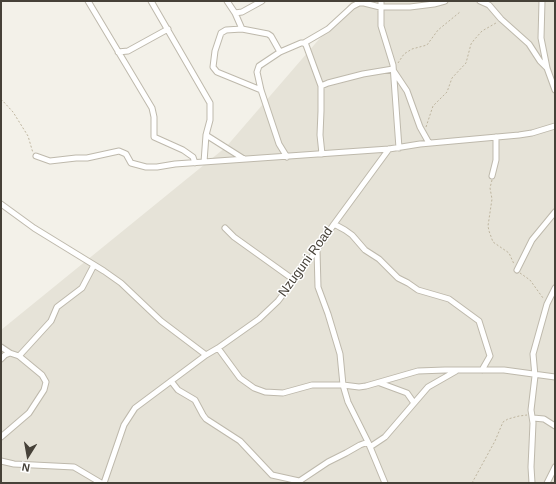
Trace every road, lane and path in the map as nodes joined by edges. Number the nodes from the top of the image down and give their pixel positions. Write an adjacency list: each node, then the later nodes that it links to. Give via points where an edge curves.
1 (88, 1): 15 (street)
2 (151, 1): 12 (street)
3 (227, 1): 10 (street)
4 (262, 1): 10 (street)
5 (445, 1): 8 (street, via 410,7)
6 (480, 1): 11 (street, via 489,5)
7 (542, 1): 17 (street, via 540,31)
8 (380, 4): 14 (street, via 364,3 353,6 328,29); 18 (street, via 381,26)
9 (460, 12): 18 (path, via 438,30 427,45 404,54)
10 (235, 13): 13 (street)
11 (501, 19): 17 (street, via 529,44); 24 (path, via 482,31 471,44 466,63 452,78 447,92 433,106)
12 (168, 29): 15 (street, via 128,51); 25 (street, via 210,103 210,120)
13 (242, 29): 16 (street, via 268,34); 20 (street, via 226,30 221,33 213,67 217,72)
14 (304, 43): 16 (street); 19 (street)
15 (118, 52): 35 (street, via 152,108 154,137 183,150 193,157)
16 (280, 52): 20 (street, via 259,66 257,72)
17 (547, 68): 21 (street)
18 (393, 69): 19 (street, via 363,74); 24 (street, via 407,91); 28 (street)
19 (321, 86): 30 (street)
20 (261, 90): 32 (street, via 279,144)
21 (555, 90)
22 (1, 99): 31 (path, via 13,112 28,136 32,152)
23 (555, 126): 26 (street, via 532,133)
24 (423, 133): 27 (street)
25 (206, 135): 33 (street); 34 (street)
26 (496, 137): 27 (street); 36 (street, via 496,160)
27 (429, 143): 28 (street)
28 (399, 148): 29 (street)
29 (389, 149): 30 (street); 39 (street, Nzuguni Road)
30 (322, 154): 32 (street)
31 (36, 156): 35 (street, via 50,161 87,158 119,151 126,154 131,163 146,167)
32 (287, 157): 33 (street)
33 (244, 159): 34 (street)
34 (204, 162): 35 (street)
35 (195, 163)
36 (492, 176): 43 (path, via 489,230 495,244 511,255)
37 (1, 204): 42 (street)
38 (555, 212): 43 (street, via 532,240)
39 (334, 224): 41 (street, Nzuguni Road); 54 (street, via 352,235 365,250 379,259 398,278 418,290 449,299 479,321 490,353)
40 (225, 228): 44 (street)
41 (317, 249): 44 (street, Nzuguni Road); 59 (street, via 318,287 340,354)
42 (94, 265): 50 (street, via 121,283 161,321); 51 (street, via 82,288 57,307 51,321)
43 (517, 270): 46 (path, via 532,282)
44 (294, 280): 48 (street, Nzuguni Road, via 278,301 259,319)
45 (555, 288): 46 (street)
46 (547, 304): 55 (street, via 533,354)
47 (1, 348): 49 (street)
48 (218, 348): 50 (street, Nzuguni Road); 59 (street, via 240,378 259,391 283,393 312,385)
49 (10, 353): 51 (street); 52 (street)
50 (206, 354): 57 (street, Nzuguni Road)
51 (19, 356): 63 (street, via 42,375 46,382 44,390 29,413)
52 (1, 359)
53 (456, 370): 54 (street); 58 (street, via 418,372); 60 (street, via 428,387)
54 (482, 370): 55 (street)
55 (534, 373): 56 (street); 61 (street)
56 (555, 377)
57 (170, 381): 67 (street, via 178,390 195,400 206,419 240,441 272,475); 69 (street, Nzuguni Road, via 131,414 124,425)
58 (380, 383): 59 (street, via 359,387); 60 (street, via 406,393)
59 (343, 385): 64 (street, via 348,402)
60 (414, 403): 64 (street, via 385,437)
61 (532, 417): 62 (street, via 544,419); 71 (path, via 519,416 503,422); 72 (street)
62 (555, 426)
63 (1, 437)
64 (369, 445): 67 (street, via 360,445 328,462); 70 (street)
65 (1, 461): 68 (street, via 74,467)
66 (555, 467): 73 (street)
67 (301, 481)
68 (101, 483)
69 (104, 483)
70 (384, 483)
71 (472, 483)
72 (532, 483)
73 (547, 483)

